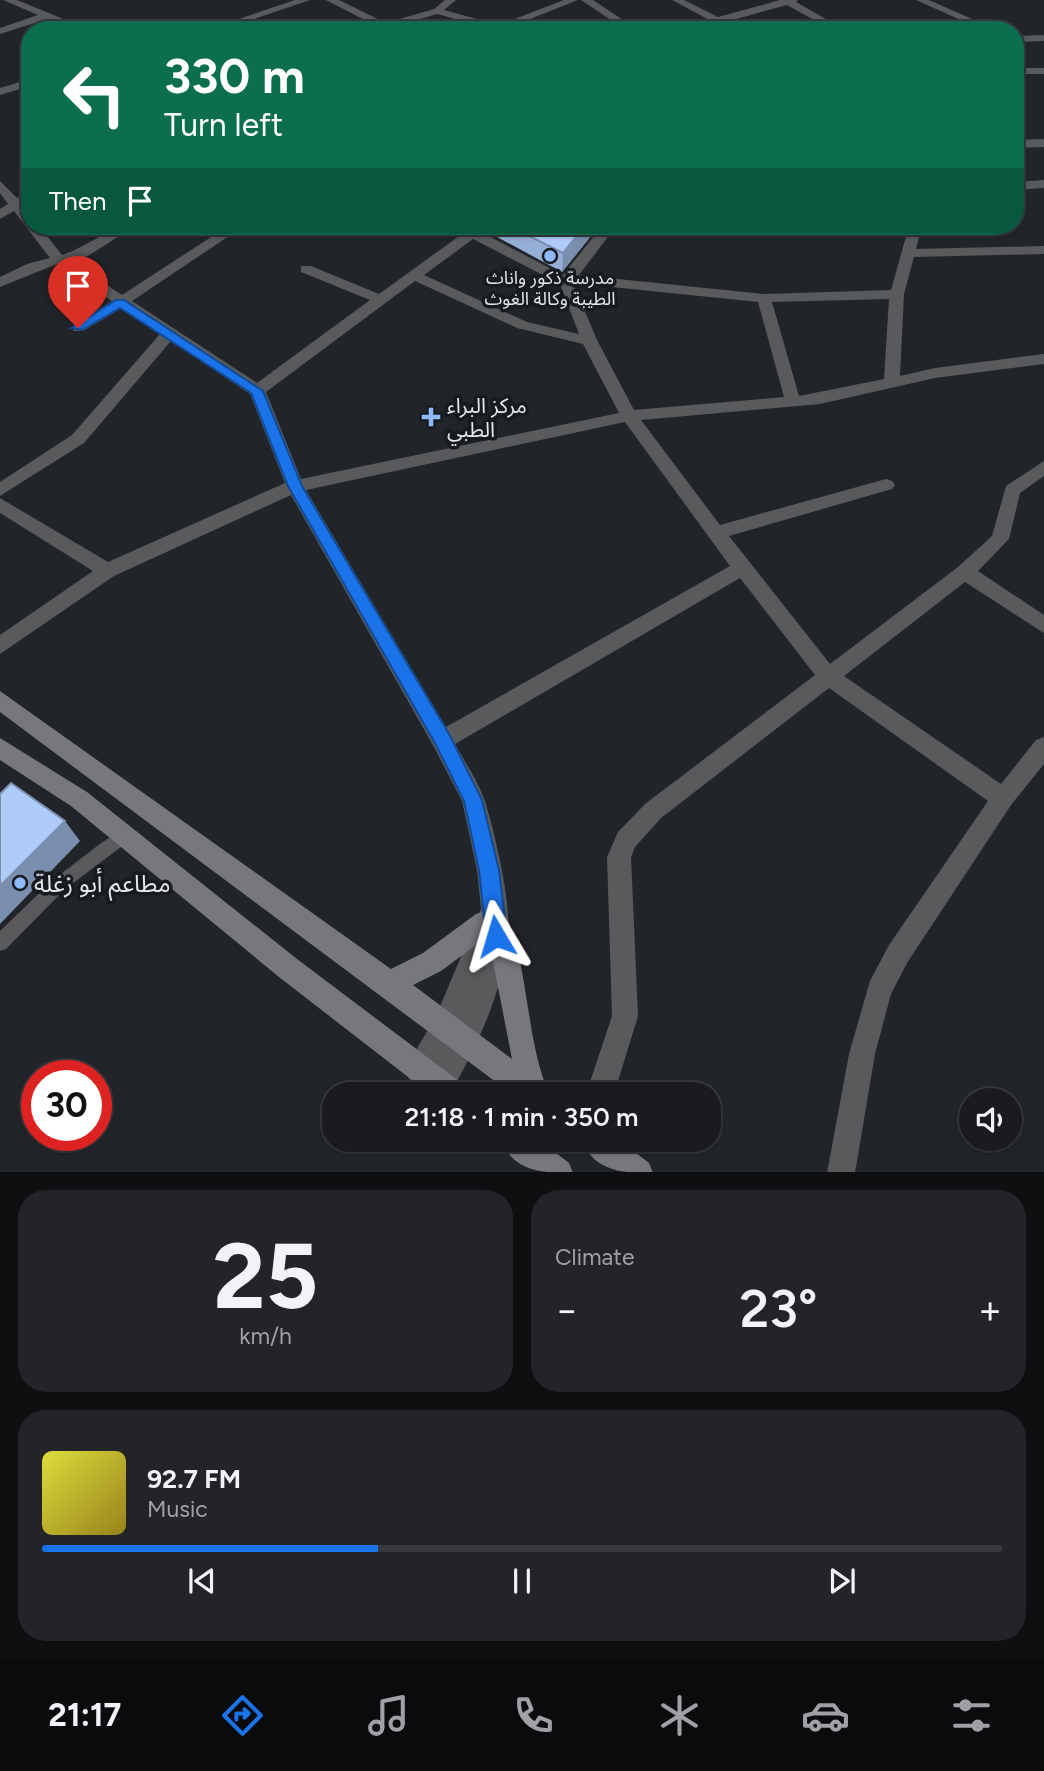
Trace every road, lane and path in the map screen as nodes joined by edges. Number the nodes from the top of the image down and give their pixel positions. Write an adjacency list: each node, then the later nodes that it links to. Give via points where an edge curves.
1 (8, 0): 11 (street)
2 (305, 0): 14 (street)
3 (331, 0): 15 (street)
4 (451, 0): 10 (street)
5 (573, 0): 18 (street)
6 (586, 0): 19 (street)
7 (677, 0): 20 (street)
8 (789, 0): 20 (street); 21 (street)
9 (921, 0): 22 (street)
10 (438, 11): 16 (street); 17 (street)
11 (48, 15): 12 (street); 13 (street)
12 (31, 21)
13 (63, 21)
14 (239, 21)
15 (374, 21)
16 (409, 21)
17 (477, 21)
18 (522, 21)
19 (619, 21)
20 (716, 21)
21 (825, 21)
22 (971, 21)
23 (21, 25): 24 (street)
24 (0, 32)
25 (1024, 38): 26 (street)
26 (1044, 38)
27 (1040, 71): 28 (street)
28 (1044, 83)
29 (21, 85): 30 (street)
30 (0, 92)
31 (1044, 143): 32 (street)
32 (1024, 144)
33 (1044, 184): 35 (street)
34 (0, 185): 36 (street)
35 (1024, 185)
36 (21, 197)
37 (21, 201): 38 (street)
38 (0, 215)
39 (43, 235): 48 (street)
40 (113, 235): 48 (street, via 83,253)
41 (223, 235): 56 (street)
42 (470, 235): 50 (street)
43 (486, 235): 51 (street)
44 (602, 235): 51 (street)
45 (912, 235): 47 (street)
46 (1044, 250): 47 (street)
47 (906, 253): 53 (street)
48 (58, 259): 52 (street); 56 (street)
49 (306, 269): 55 (street)
50 (416, 276): 55 (street); 59 (street, via 504,317 557,336)
51 (567, 280): 54 (street); 59 (street)
52 (0, 283)
53 (897, 294): 54 (street); 61 (street)
54 (764, 298): 63 (street)
55 (382, 300): 62 (street)
56 (120, 303): 57 (street); 58 (street)
57 (78, 328)
58 (169, 333): 62 (street); 68 (street, via 78,439)
59 (589, 340): 64 (street)
60 (1044, 359): 61 (street)
61 (892, 383): 63 (street)
62 (257, 391): 67 (street)
63 (793, 402): 64 (street)
64 (629, 416): 67 (street); 70 (street)
65 (1044, 467): 73 (street, via 1012,490 1000,538)
66 (886, 485): 70 (street)
67 (295, 486): 72 (street); 78 (street)
68 (0, 490)
69 (0, 504): 72 (street)
70 (715, 534): 71 (street)
71 (742, 568): 76 (street); 78 (street)
72 (107, 571): 75 (street)
73 (965, 572): 74 (street); 76 (street)
74 (1044, 625)
75 (0, 646)
76 (830, 678): 81 (street); 90 (street, via 653,811 626,840 619,857 625,1016)
77 (0, 700): 85 (main road)
78 (442, 740): 83 (street, via 473,800 489,870)
79 (1044, 747): 81 (street)
80 (0, 748): 82 (main road, via 79,799)
81 (1003, 798): 95 (street, via 898,954 879,990 862,1054)
82 (124, 836): 84 (lane, via 75,868); 87 (main road)
83 (491, 919): 85 (main road, via 432,962); 86 (street, via 488,979); 89 (main road, via 507,955)
84 (0, 943)
85 (389, 983): 86 (main road)
86 (456, 1033): 87 (street); 88 (main road)
87 (437, 1082)
88 (520, 1082)
89 (531, 1082)
90 (604, 1082)
91 (532, 1152): 93 (main road)
92 (612, 1152): 94 (main road)
93 (559, 1172)
94 (639, 1172)
95 (841, 1172)

